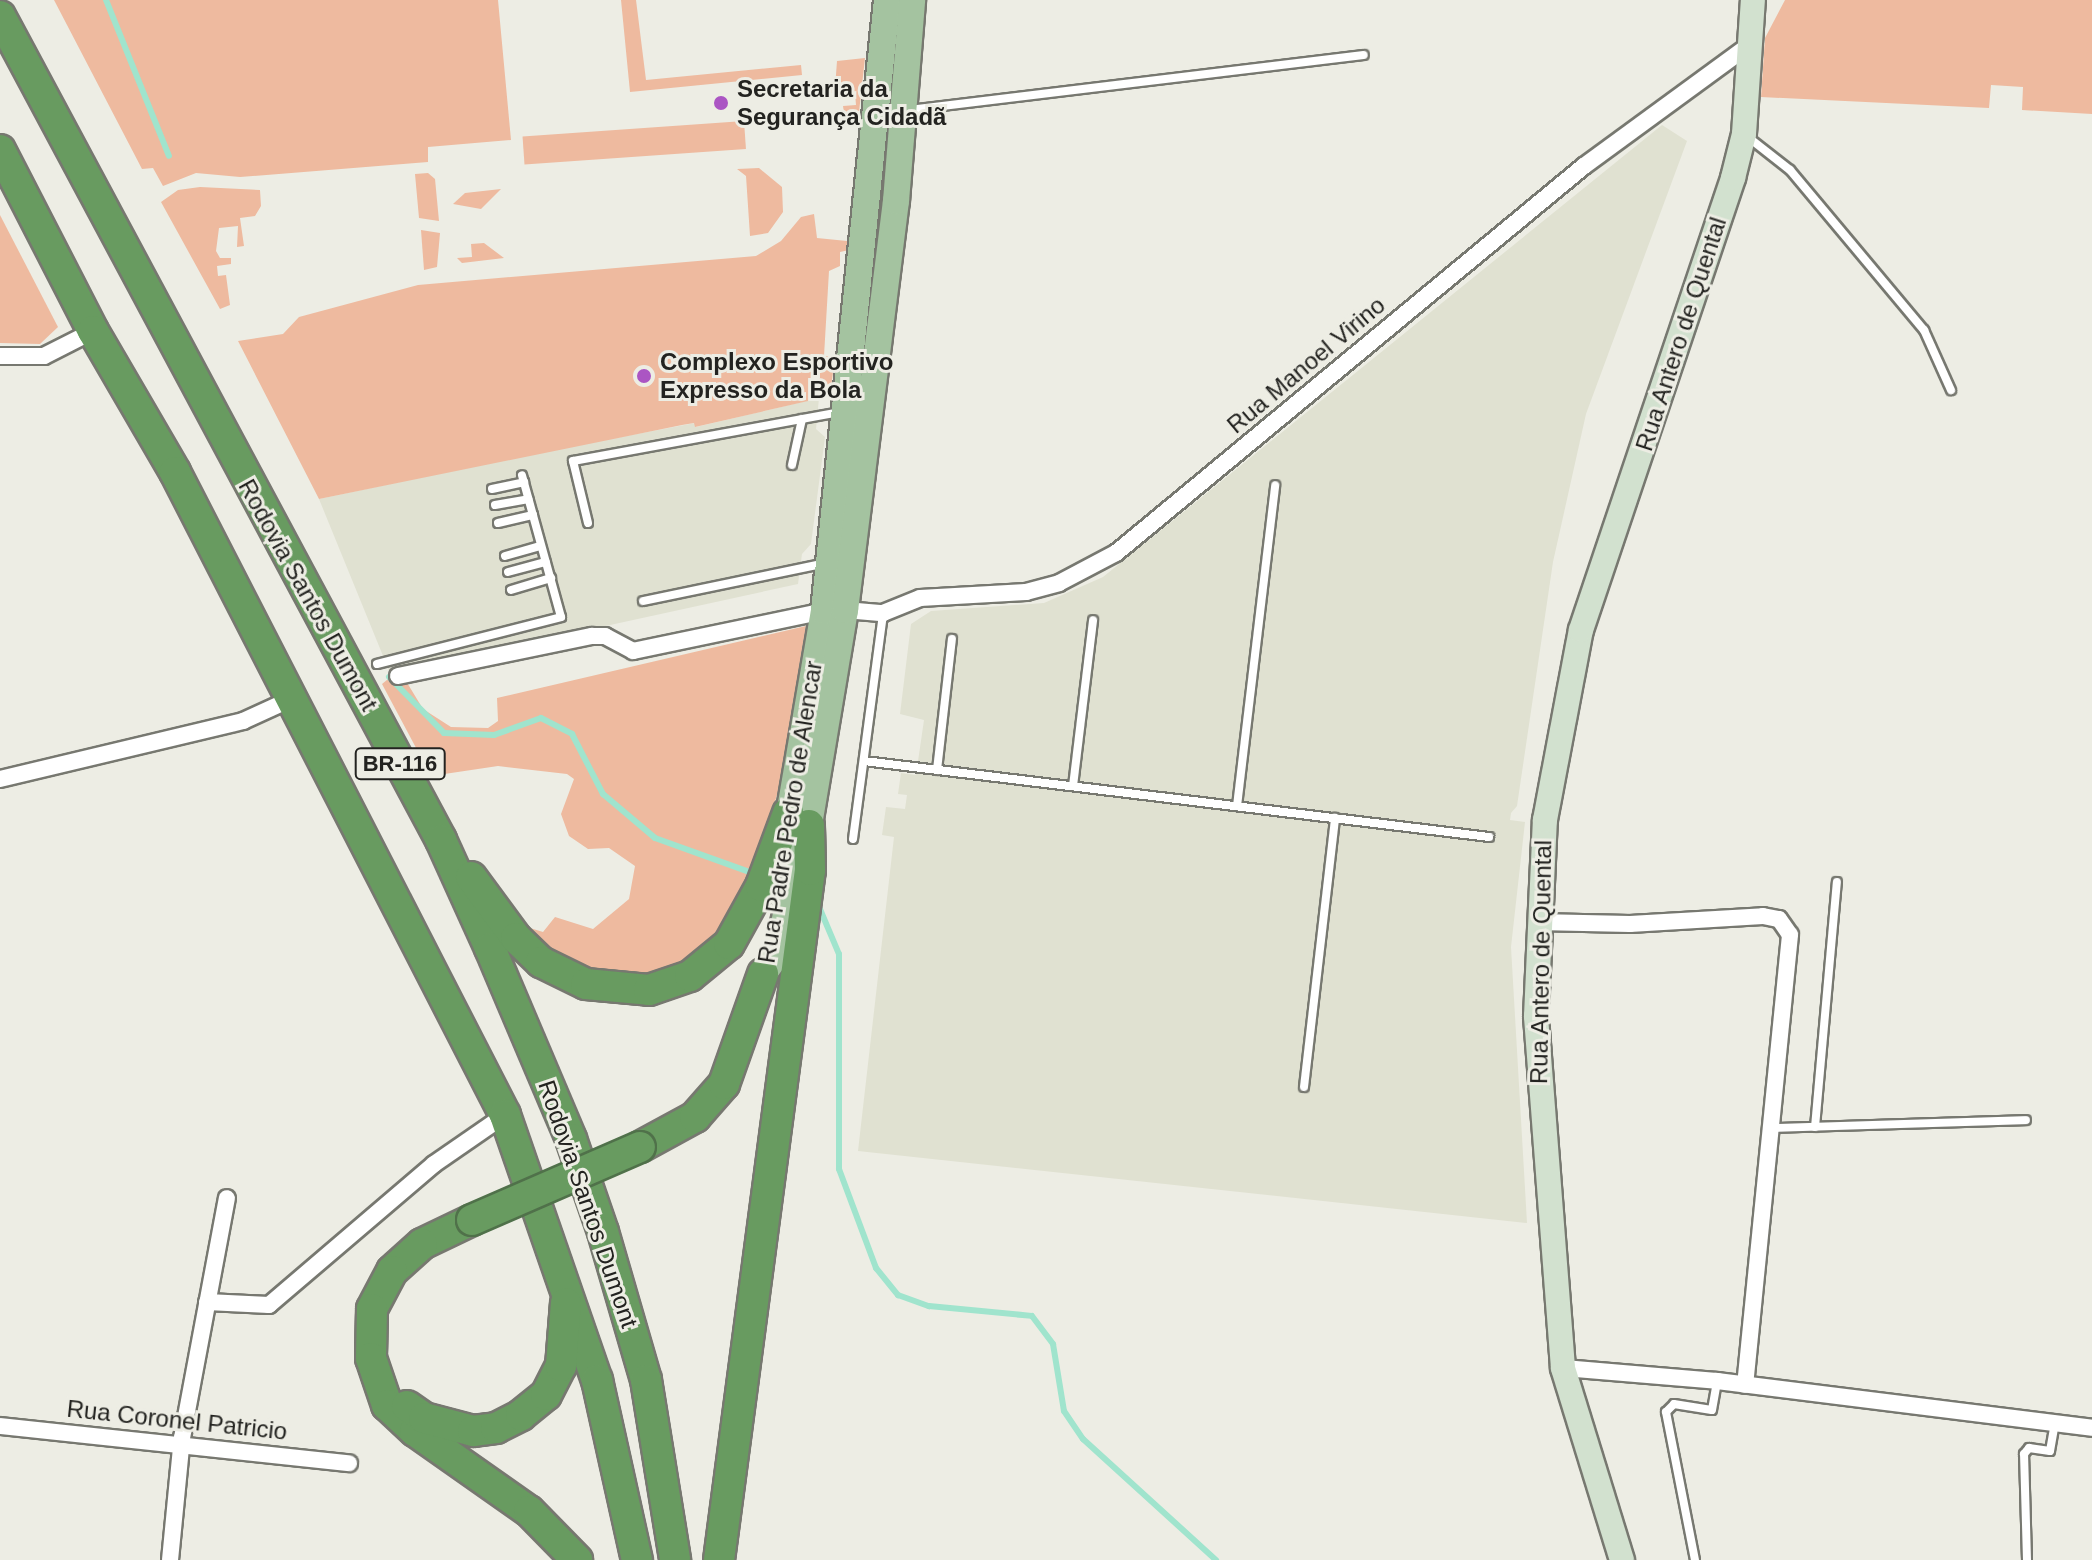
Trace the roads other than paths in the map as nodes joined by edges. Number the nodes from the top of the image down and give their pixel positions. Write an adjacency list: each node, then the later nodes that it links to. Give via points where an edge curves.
1 (887, 0): 7 (main road, Rua Padre Pedro de Alencar)
2 (912, 0): 6 (main road, Rua Padre Pedro de Alencar)
3 (1757, 15): 8 (street, Rua Antero de Quental); 34 (street, Rua Manoel Virino, via 1116,553 1059,583 1026,592 920,598)
4 (0, 16): 49 (highway, Rodovia Santos Dumont / BR-116)
5 (1364, 55): 6 (lane)
6 (904, 118): 7 (main road); 11 (main road, Rua Padre Pedro de Alencar)
7 (876, 121): 10 (main road, Rua Padre Pedro de Alencar)
8 (1744, 134): 14 (lane, via 1790,170 1924,330); 51 (street, Rua Antero de Quental, via 1581,630 1545,820)
9 (0, 150): 12 (highway, Rodovia Santos Dumont / BR-116)
10 (869, 198): 11 (main road); 15 (main road, Rua Padre Pedro de Alencar)
11 (896, 201): 33 (main road, Rua Padre Pedro de Alencar)
12 (93, 331): 13 (street, via 44,356); 39 (highway, Rodovia Santos Dumont / BR-116, via 175,472)
13 (0, 356)
14 (1951, 390)
15 (845, 411): 16 (lane); 28 (main road, Rua Padre Pedro de Alencar)
16 (802, 419): 17 (lane); 24 (lane, via 573,461)
17 (792, 465)
18 (1275, 485): 44 (lane)
19 (492, 489): 20 (lane, via 523,478)
20 (528, 499): 21 (lane); 22 (lane)
21 (495, 505)
22 (533, 515): 23 (lane); 25 (lane)
23 (498, 523)
24 (588, 523)
25 (541, 546): 26 (lane); 27 (lane)
26 (505, 556)
27 (546, 562): 29 (lane); 30 (lane)
28 (829, 563): 32 (lane); 33 (main road, Rua Padre Pedro de Alencar)
29 (508, 572)
30 (551, 578): 31 (lane); 37 (lane, via 561,617)
31 (511, 590)
32 (643, 601)
33 (834, 611): 34 (street, Rua Manoel Virino); 38 (street, Rua Manoel Virino, via 633,651 605,636 592,636); 46 (main road, Rua Padre Pedro de Alencar)
34 (883, 613): 40 (lane)
35 (1093, 620): 43 (lane)
36 (952, 639): 41 (lane)
37 (377, 664)
38 (398, 676)
39 (291, 699): 42 (street, via 243,721); 54 (highway, Rodovia Santos Dumont / BR-116)
40 (864, 761): 41 (lane); 48 (lane)
41 (937, 770): 43 (lane)
42 (0, 779)
43 (1073, 786): 44 (lane)
44 (1237, 806): 45 (lane)
45 (1335, 818): 47 (lane); 53 (lane)
46 (799, 819): 49 (highway, via 729,944 690,976 649,990 586,984 541,962 516,938); 52 (main road, Rua Padre Pedro de Alencar, via 775,958); 74 (highway, via 810,870)
47 (1489, 837)
48 (853, 839)
49 (441, 840): 73 (highway, Rodovia Santos Dumont / BR-116, via 567,1127 603,1232 646,1380)
50 (1837, 882): 56 (lane)
51 (1537, 922): 57 (street, via 1779,919 1790,935 1791,953); 61 (street, Rua Antero de Quental, via 1539,1097)
52 (763, 974): 63 (highway, bridge, via 724,1084 695,1117 640,1147 422,1244 379,1289 368,1332)
53 (1304, 1087)
54 (505, 1115): 59 (highway, Rodovia Santos Dumont / BR-116); 60 (street, via 434,1164 269,1305)
55 (2026, 1120): 56 (lane)
56 (1815, 1127): 57 (lane)
57 (1774, 1128): 64 (street)
58 (227, 1198): 60 (street)
59 (566, 1279): 63 (highway, via 561,1366 546,1395 521,1415 496,1428 452,1428 424,1418); 72 (highway, Rodovia Santos Dumont / BR-116, via 597,1380)
60 (207, 1302): 68 (street)
61 (1563, 1368): 62 (street); 75 (street, Rua Antero de Quental)
62 (1717, 1381): 64 (street); 76 (lane, via 1712,1410 1674,1404 1666,1412)
63 (380, 1385): 71 (highway, via 387,1405 415,1431 529,1511)
64 (1745, 1385): 65 (street)
65 (2055, 1424): 67 (street); 77 (lane, via 2050,1451 2029,1448 2024,1454)
66 (0, 1426): 68 (street, Rua Coronel Patricio)
67 (2092, 1428)
68 (184, 1445): 69 (street, Rua Coronel Patricio); 70 (street)
69 (349, 1463)
70 (170, 1560)
71 (577, 1560)
72 (637, 1560)
73 (675, 1560)
74 (719, 1560)
75 (1622, 1560)
76 (1695, 1560)
77 (2027, 1560)

